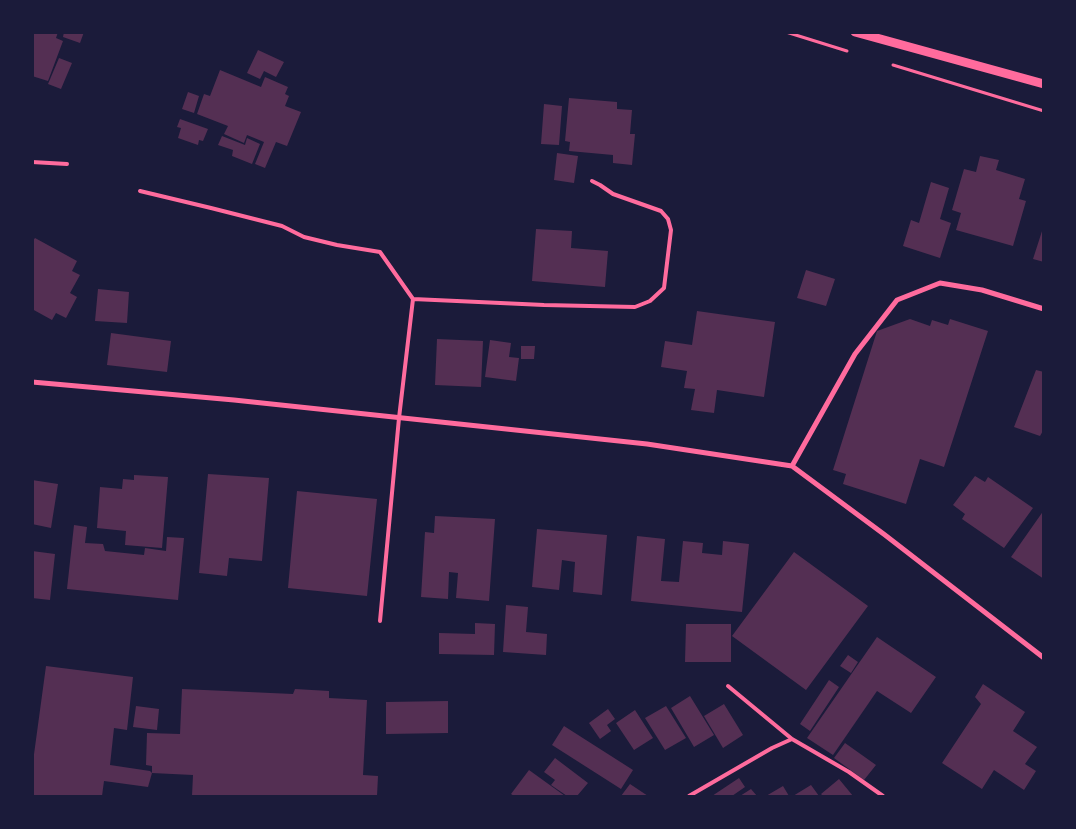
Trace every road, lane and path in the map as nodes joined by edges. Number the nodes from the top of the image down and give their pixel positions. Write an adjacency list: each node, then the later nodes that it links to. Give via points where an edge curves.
1 (786, 32): 3 (path)
2 (855, 32): 5 (street)
3 (849, 52)
4 (886, 63): 6 (path)
5 (1044, 84)
6 (1044, 111)
7 (32, 162): 8 (lane)
8 (67, 164)
9 (592, 181): 11 (lane, via 613,194 661,211 668,219 671,230 664,288 650,301 635,307)
10 (140, 191): 11 (lane, via 282,226 304,237 380,252)
11 (413, 299): 14 (lane)
12 (1044, 309): 15 (street, via 982,290 940,283 897,300 855,354)
13 (32, 382): 14 (street)
14 (399, 418): 15 (street, via 647,444); 16 (lane)
15 (792, 466): 17 (street)
16 (380, 622)
17 (1044, 658)
18 (728, 686): 19 (lane)
19 (792, 739): 20 (lane); 21 (lane)
20 (689, 796)
21 (883, 796)

